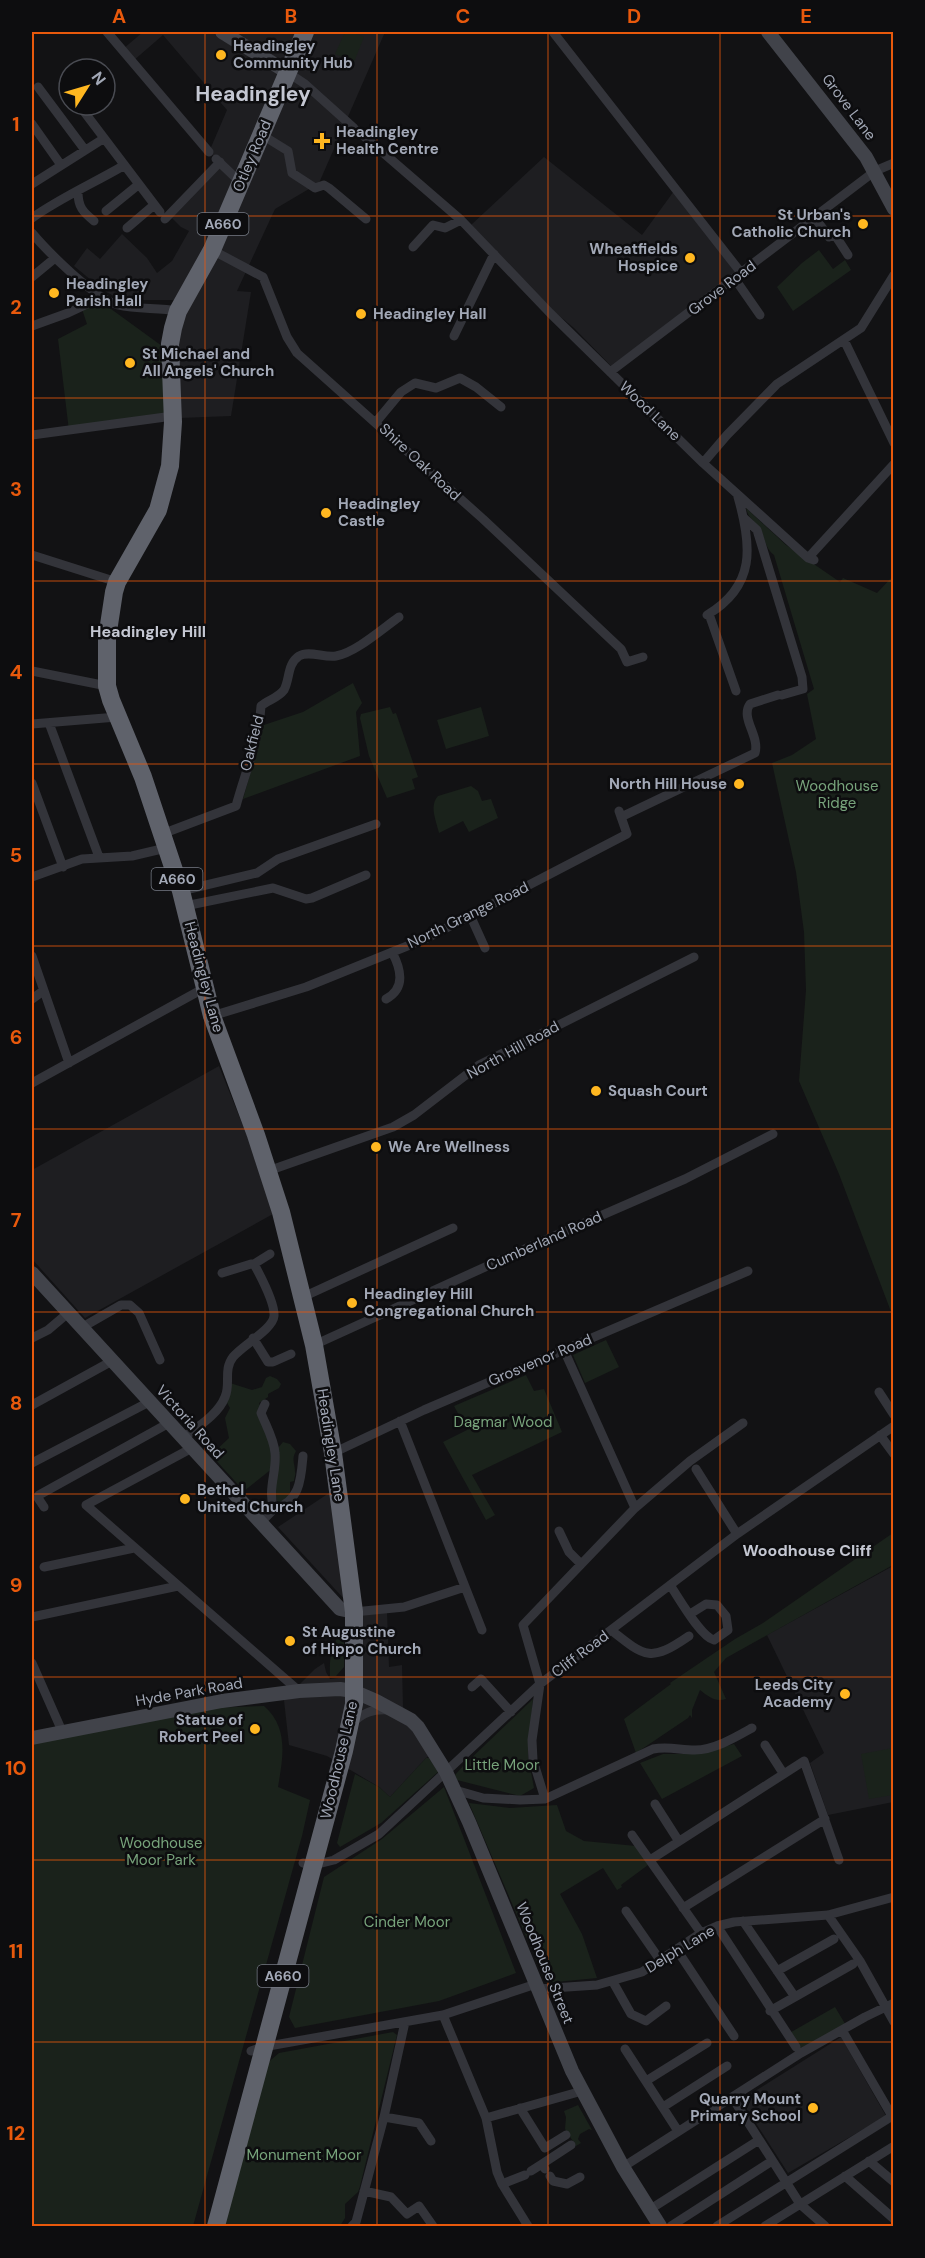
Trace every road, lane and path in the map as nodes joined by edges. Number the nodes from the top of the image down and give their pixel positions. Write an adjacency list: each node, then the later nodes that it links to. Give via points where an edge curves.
1 (107, 32): 13 (street)
2 (222, 32): 6 (street)
3 (306, 32): 6 (highway, Otley Road / A660)
4 (553, 32): 38 (street)
5 (768, 32): 17 (street, Grove Lane)
6 (287, 72): 10 (highway, Otley Road / A660); 28 (street, Wood Lane, via 306,84)
7 (38, 87): 12 (street)
8 (87, 117): 11 (street)
9 (32, 124): 15 (street)
10 (262, 135): 18 (highway, Otley Road / A660); 27 (street, via 288,151 292,173 315,188 329,188)
11 (103, 139): 12 (street); 16 (street)
12 (85, 150): 15 (street)
13 (215, 157): 18 (street); 24 (street)
14 (894, 163): 17 (street, Grove Road)
15 (61, 165): 19 (street)
16 (123, 166): 20 (street); 21 (street)
17 (875, 171): 22 (street, Grove Lane); 25 (street, Grove Road)
18 (241, 183): 33 (highway, Otley Road / A660)
19 (32, 184)
20 (138, 185): 23 (street); 24 (street)
21 (78, 192): 26 (street); 29 (street, via 78,204)
22 (894, 209)
23 (106, 211)
24 (162, 215): 30 (street)
25 (815, 218): 35 (street); 38 (street, Grove Road)
26 (32, 219)
27 (366, 219)
28 (461, 220): 32 (street, via 445,228 433,225); 34 (street, Wood Lane)
29 (94, 221)
30 (127, 228)
31 (32, 233): 36 (street)
32 (413, 247)
33 (212, 250): 41 (highway, Otley Road / A660); 49 (street, Shire Oak Road, via 263,277 297,353)
34 (494, 254): 44 (street); 46 (street, Wood Lane)
35 (848, 255)
36 (55, 258): 39 (street); 40 (street)
37 (894, 275): 45 (street, via 861,328)
38 (738, 276): 42 (street); 46 (street, Grove Road)
39 (32, 277)
40 (102, 297): 41 (street, via 119,305); 43 (street)
41 (178, 311): 48 (highway, Headingley Lane / A660, via 171,339)
42 (760, 315)
43 (32, 326)
44 (454, 336)
45 (844, 340): 51 (street); 52 (street, via 777,384)
46 (610, 372): 52 (street, Wood Lane)
47 (501, 407): 49 (street, via 460,378 436,387 415,383 401,392)
48 (173, 416): 50 (street); 57 (highway, Headingley Lane / A660, via 173,449 165,494)
49 (376, 422): 59 (street, Shire Oak Road, via 621,649 627,662)
50 (32, 435)
51 (894, 443)
52 (703, 463): 54 (street, Wood Lane)
53 (894, 464): 54 (street, Wood Lane, via 811,559)
54 (738, 496): 55 (street)
55 (744, 518): 62 (street, via 749,549 741,580 729,599 708,615); 74 (street, North Grange Road, via 757,530 802,677 802,689 747,708 757,745 755,753 620,814 627,834)
56 (32, 555): 57 (street)
57 (117, 582): 61 (highway, Headingley Lane / A660, via 107,638)
58 (399, 617): 68 (street, Oakfield, via 348,652 298,657 283,690 261,706 236,806)
59 (643, 657)
60 (32, 670): 61 (street)
61 (108, 686): 63 (highway, Headingley Lane / A660)
62 (735, 691)
63 (117, 717): 64 (street); 68 (highway, Headingley Lane / A660, via 143,777)
64 (49, 723): 65 (street); 69 (street)
65 (32, 724)
66 (32, 783): 70 (street)
67 (376, 824): 73 (street)
68 (164, 841): 69 (street, via 132,856); 73 (highway, Headingley Lane / A660)
69 (99, 857): 70 (street)
70 (63, 867): 72 (street)
71 (366, 875): 73 (street, via 306,899 273,888)
72 (32, 877)
73 (183, 899): 79 (highway, Headingley Lane / A660)
74 (470, 915): 75 (street); 76 (street, North Grange Road)
75 (485, 948)
76 (392, 952): 82 (street, via 400,983 398,990); 83 (street, North Grange Road, via 306,987)
77 (32, 956): 80 (street)
78 (694, 957): 87 (street, North Hill Road, via 479,1065 393,1127)
79 (206, 989): 83 (highway, Headingley Lane / A660); 84 (street)
80 (43, 992): 81 (street); 84 (street)
81 (32, 999)
82 (386, 999)
83 (212, 1016): 87 (highway, Headingley Lane / A660)
84 (69, 1063): 85 (street)
85 (32, 1083)
86 (773, 1134): 99 (street, Cumberland Road, via 685,1179)
87 (268, 1171): 94 (highway, Headingley Lane / A660)
88 (453, 1228): 94 (street)
89 (270, 1254): 90 (street)
90 (254, 1264): 93 (street); 98 (street, via 274,1318)
91 (748, 1271): 100 (street, Grosvenor Road)
92 (32, 1273): 95 (street, Victoria Road)
93 (222, 1273)
94 (303, 1297): 99 (highway, Headingley Lane / A660)
95 (68, 1313): 96 (street, Victoria Road); 97 (street)
96 (81, 1328): 102 (street, via 121,1305 130,1305 139,1313); 103 (street, Victoria Road)
97 (32, 1338)
98 (253, 1338): 101 (street, via 268,1362); 114 (street, via 228,1365 227,1395)
99 (314, 1346): 115 (highway, Headingley Lane / A660)
100 (564, 1350): 109 (street, Grosvenor Road); 121 (street)
101 (291, 1354)
102 (160, 1360)
103 (111, 1361): 105 (street, Victoria Road); 107 (street)
104 (879, 1392): 108 (street)
105 (149, 1402): 110 (street, Victoria Road); 118 (street)
106 (265, 1404): 122 (street, via 261,1413 275,1450 270,1490)
107 (32, 1405)
108 (894, 1415)
109 (400, 1420): 115 (street, Grosvenor Road); 131 (street)
110 (169, 1423): 114 (street, Victoria Road); 120 (street, via 39,1495)
111 (743, 1424): 121 (street, via 690,1461)
112 (894, 1426): 113 (street, Cliff Road)
113 (880, 1435): 116 (street); 125 (street, Cliff Road)
114 (187, 1443): 123 (street, Victoria Road); 126 (street, via 86,1505)
115 (333, 1453): 132 (highway, Headingley Lane / A660)
116 (894, 1454)
117 (303, 1456): 122 (street, via 300,1487 286,1504)
118 (32, 1463)
119 (696, 1469): 125 (street)
120 (44, 1507)
121 (635, 1508): 127 (street)
122 (274, 1509): 123 (street)
123 (260, 1523): 132 (street, Victoria Road, via 340,1609)
124 (559, 1531): 127 (street, via 569,1552)
125 (737, 1534): 129 (street, Cliff Road)
126 (134, 1548): 128 (street); 130 (street)
127 (581, 1564): 139 (street, via 523,1625)
128 (44, 1568)
129 (670, 1585): 133 (street); 136 (street, Cliff Road)
130 (178, 1586): 134 (street); 141 (street)
131 (465, 1587): 132 (street, via 404,1607); 135 (street)
132 (362, 1611): 142 (highway, Headingley Lane / A660)
133 (690, 1614)
134 (32, 1617)
135 (482, 1630)
136 (611, 1630): 137 (street, via 651,1655 668,1651); 139 (street, Cliff Road)
137 (689, 1636)
138 (32, 1663): 147 (street)
139 (540, 1684): 143 (street, Cliff Road); 153 (street, via 532,1740 533,1760)
140 (472, 1687): 143 (street, via 481,1679)
141 (299, 1691): 142 (street, Hyde Park Road); 147 (street, Hyde Park Road)
142 (353, 1691): 144 (street, Woodhouse Street); 145 (highway, Woodhouse Lane / A660); 160 (highway, Woodhouse Lane / A660, via 331,1760)
143 (511, 1712): 150 (street, Cliff Road)
144 (402, 1714): 145 (street, via 376,1709); 150 (street, Woodhouse Street, via 418,1727)
145 (349, 1726): 160 (highway, Woodhouse Lane / A660)
146 (752, 1728): 153 (street, via 704,1749 653,1749)
147 (62, 1731): 148 (street, Hyde Park Road)
148 (32, 1738)
149 (765, 1745): 151 (street)
150 (446, 1772): 152 (street, Woodhouse Street); 160 (street, Cliff Road, via 379,1834 334,1860)
151 (783, 1773): 155 (street, via 804,1761); 157 (street)
152 (454, 1790): 153 (street, via 483,1798); 174 (street, Woodhouse Street)
153 (545, 1799)
154 (655, 1804): 157 (street)
155 (825, 1819): 159 (street); 162 (street)
156 (632, 1835): 158 (street)
157 (678, 1840): 158 (street)
158 (650, 1860): 162 (street)
159 (839, 1860)
160 (308, 1864): 186 (highway, Woodhouse Lane / A660)
161 (894, 1897): 164 (street, Delph Lane)
162 (683, 1908): 167 (street)
163 (626, 1911): 170 (street)
164 (828, 1915): 165 (street, Delph Lane); 176 (street)
165 (743, 1921): 166 (street, Delph Lane); 172 (street)
166 (717, 1926): 167 (street, Delph Lane); 178 (street)
167 (701, 1933): 169 (street, Delph Lane)
168 (834, 1939): 172 (street)
169 (676, 1950): 170 (street, Delph Lane); 183 (street)
170 (660, 1960): 173 (street, Delph Lane, via 642,1972)
171 (853, 1964): 175 (street)
172 (777, 1971): 175 (street)
173 (613, 1982): 174 (street, Delph Lane); 177 (street, via 631,2014 646,2021)
174 (537, 1987): 179 (street, Delph Lane); 190 (street, Woodhouse Street)
175 (795, 1997): 178 (street)
176 (890, 2005): 181 (street); 182 (street)
177 (666, 2006)
178 (770, 2011): 185 (street)
179 (443, 2014): 180 (street, Delph Lane); 196 (street)
180 (405, 2022): 186 (street, Delph Lane); 195 (street)
181 (894, 2022)
182 (842, 2030): 191 (street); 194 (street)
183 (734, 2036)
184 (707, 2043): 189 (street)
185 (796, 2047)
186 (257, 2049): 218 (highway, Woodhouse Lane / A660); 219 (highway, Woodhouse Lane / A660)
187 (625, 2049): 189 (street)
188 (727, 2066): 192 (street)
189 (646, 2081): 192 (street)
190 (582, 2091): 193 (street); 205 (street, Woodhouse Street)
191 (732, 2097): 197 (street); 199 (street)
192 (663, 2107): 197 (street)
193 (520, 2108): 196 (street); 198 (street, via 545,2148)
194 (893, 2116): 210 (street)
195 (384, 2117): 200 (street, via 419,2123); 212 (street)
196 (486, 2118): 211 (street)
197 (678, 2131): 205 (street)
198 (566, 2135)
199 (759, 2140): 204 (street); 214 (street)
200 (431, 2141)
201 (571, 2145): 206 (street)
202 (892, 2148): 203 (street)
203 (869, 2161): 207 (street); 209 (street)
204 (772, 2162): 210 (street); 223 (street)
205 (623, 2168): 214 (street, Woodhouse Street)
206 (546, 2170): 208 (street, via 553,2181 567,2184); 211 (street)
207 (845, 2176): 213 (street); 215 (street)
208 (580, 2177)
209 (894, 2182)
210 (787, 2183): 213 (street); 224 (street)
211 (502, 2184): 221 (street)
212 (364, 2191): 217 (street); 220 (street, via 391,2197 407,2214 419,2206)
213 (800, 2204): 216 (street); 227 (street)
214 (650, 2210): 222 (street, Woodhouse Street)
215 (892, 2213)
216 (777, 2218): 225 (street); 226 (street)
217 (355, 2225)
218 (204, 2226)
219 (216, 2226)
220 (433, 2226)
221 (528, 2226)
222 (660, 2226)
223 (671, 2226)
224 (717, 2226)
225 (765, 2226)
226 (786, 2226)
227 (825, 2226)

